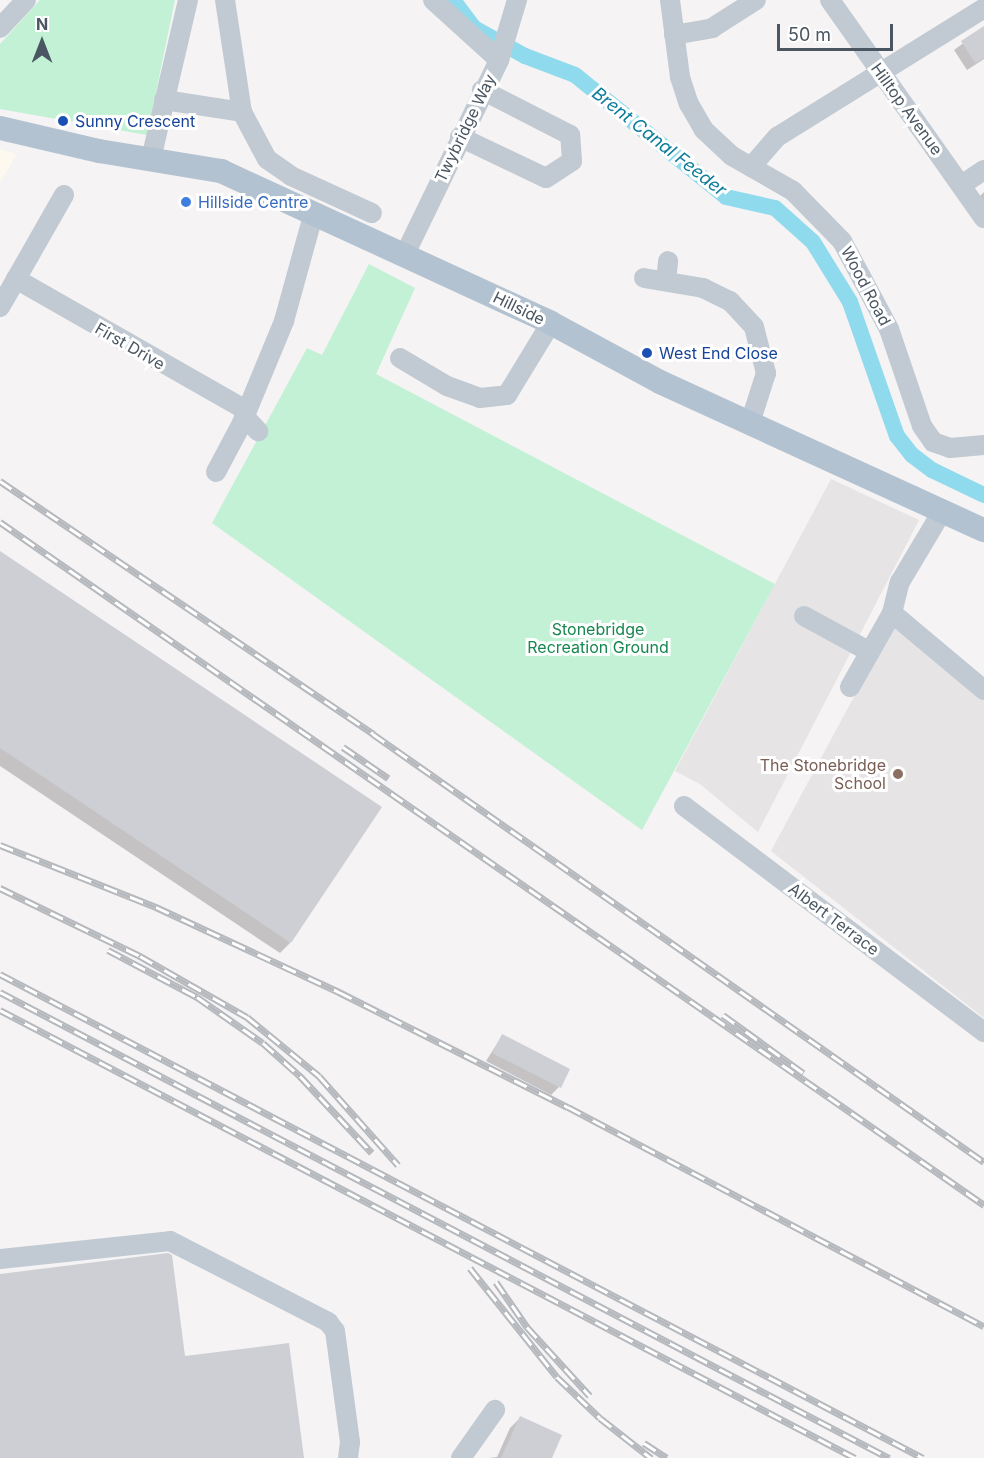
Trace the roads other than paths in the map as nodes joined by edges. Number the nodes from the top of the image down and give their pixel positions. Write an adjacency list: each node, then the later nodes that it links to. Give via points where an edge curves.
1 (26, 0): 10 (street)
2 (188, 0): 15 (street)
3 (225, 0): 16 (street)
4 (433, 0): 12 (street)
5 (517, 0): 12 (street, Twybridge Way)
6 (670, 0): 11 (street, Wood Road)
7 (756, 0): 11 (street, via 712,28)
8 (830, 0): 13 (street, Hilltop Avenue)
9 (984, 8): 13 (street)
10 (0, 28)
11 (674, 34): 20 (street, Wood Road, via 680,77 689,104 721,147)
12 (503, 50): 14 (street, Twybridge Way)
13 (879, 73): 20 (street, via 777,137); 22 (street, Hilltop Avenue)
14 (483, 90): 18 (street, Twybridge Way); 18 (street, via 570,135 572,161 546,178)
15 (164, 100): 16 (street); 19 (street)
16 (242, 112): 25 (street, via 267,159 291,176)
17 (0, 128): 19 (main road, Hillside)
18 (460, 137): 27 (street, Twybridge Way)
19 (151, 159): 24 (main road, Hillside, via 222,171)
20 (751, 167): 38 (street, Wood Road, via 793,191 842,241 889,329 922,426 933,442 950,448)
21 (984, 170): 22 (street)
22 (963, 184): 26 (street, Hilltop Avenue)
23 (64, 195): 30 (street)
24 (314, 212): 27 (main road, Hillside); 35 (street, via 284,321)
25 (372, 213)
26 (984, 218)
27 (405, 254): 33 (main road, Hillside)
28 (668, 261): 31 (street)
29 (644, 278): 31 (street)
30 (16, 279): 32 (street); 35 (street, First Drive)
31 (666, 281): 36 (street, via 703,288 730,301 754,327 766,373)
32 (0, 307)
33 (550, 323): 34 (street, via 507,395 480,398 447,386); 36 (main road, Hillside, via 660,382)
34 (400, 358)
35 (245, 413): 37 (street, First Drive); 39 (street)
36 (750, 423): 40 (main road, Hillside)
37 (258, 432)
38 (984, 445)
39 (216, 472)
40 (943, 510): 41 (main road, Hillside); 42 (street, via 900,582)
41 (984, 530)
42 (892, 613): 44 (street); 46 (street)
43 (804, 616): 44 (street)
44 (870, 652): 45 (street)
45 (850, 687)
46 (984, 690)
47 (684, 806): 48 (street, Albert Terrace)
48 (984, 1032)
49 (0, 1259): 51 (street, via 170,1240 328,1322 335,1331 350,1442)
50 (495, 1410): 52 (street)
51 (348, 1458)
52 (460, 1458)

